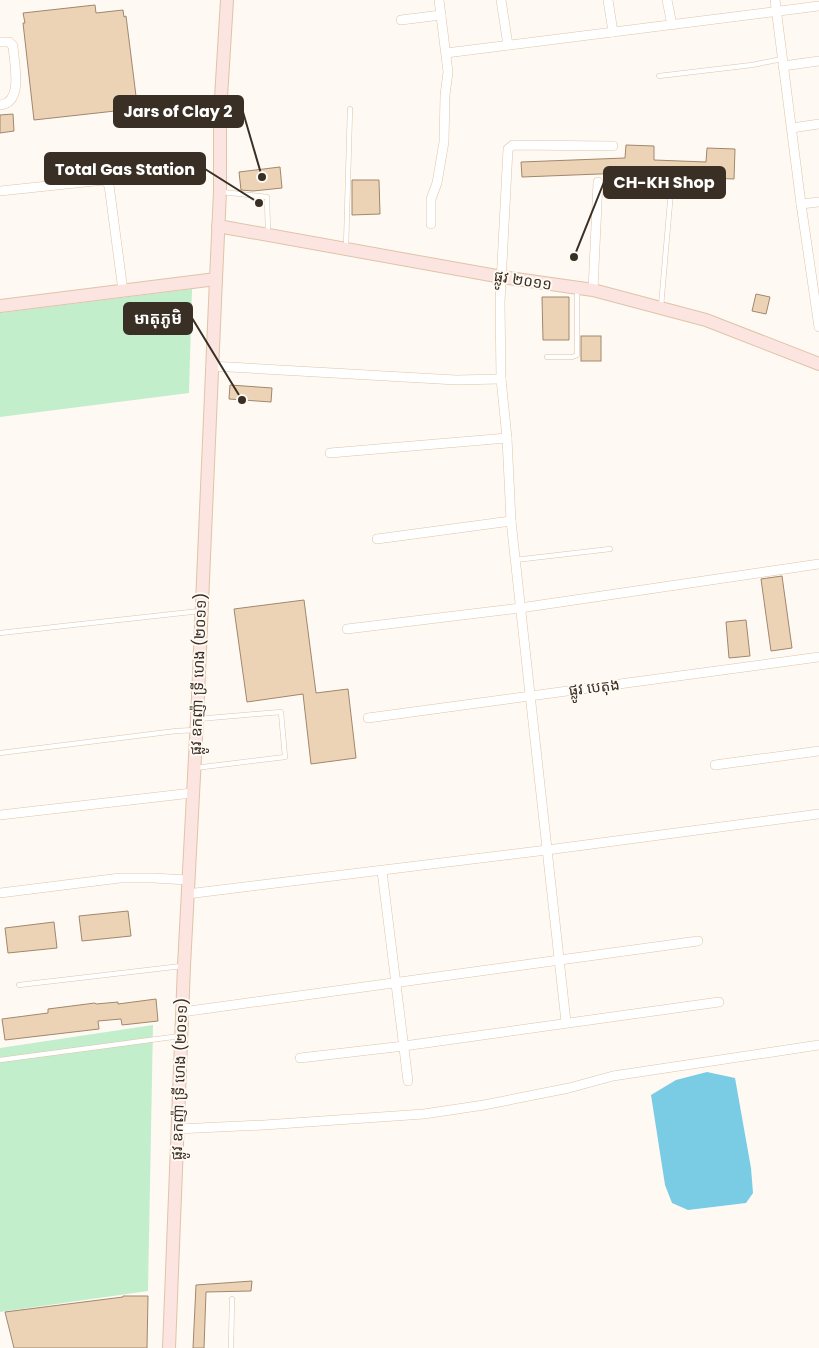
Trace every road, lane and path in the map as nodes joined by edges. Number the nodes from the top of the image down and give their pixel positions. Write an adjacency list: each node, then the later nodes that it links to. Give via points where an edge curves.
1 (227, 0): 27 (main road, ផ្លូវ ឧកញ៉ា ទ្រី ហេង (២០១១), via 220,114)
2 (439, 0): 9 (street)
3 (501, 0): 14 (street)
4 (608, 0): 12 (street)
5 (667, 0): 11 (street)
6 (775, 0): 8 (street)
7 (819, 6): 8 (street)
8 (776, 12): 11 (street); 17 (street)
9 (441, 15): 10 (street); 15 (street)
10 (401, 20)
11 (672, 25): 12 (street)
12 (613, 32): 14 (street)
13 (0, 42): 19 (street, via 9,42 13,46 16,91 12,100)
14 (508, 45): 15 (street)
15 (446, 53): 30 (street, via 444,142 431,198)
16 (819, 61): 17 (street)
17 (783, 62): 18 (lane); 22 (street)
18 (659, 76)
19 (0, 105)
20 (350, 109): 33 (lane)
21 (819, 124): 22 (street)
22 (792, 128): 29 (street)
23 (613, 146): 34 (street, via 509,147)
24 (598, 182): 37 (street)
25 (0, 191): 38 (street, via 104,180 109,185)
26 (671, 191): 40 (lane)
27 (220, 192): 31 (main road, ផ្លូវ ឧកញ៉ា ទ្រី ហេង (២០១១)); 32 (lane, via 267,197)
28 (819, 202): 29 (street)
29 (801, 204): 41 (street)
30 (431, 224)
31 (218, 226): 32 (main road, ផ្លូវ ២០១១); 35 (main road, ផ្លូវ ឧកញ៉ា ទ្រី ហេង (២០១១))
32 (268, 235): 33 (main road, ផ្លូវ ២០១១)
33 (346, 249): 34 (main road, ផ្លូវ ២០១១)
34 (502, 277): 36 (main road, ផ្លូវ ២០១១); 45 (street)
35 (216, 279): 38 (main road); 44 (main road, ផ្លូវ ឧកញ៉ា ទ្រី ហេង (២០១១))
36 (578, 288): 37 (main road, ផ្លូវ ២០១១); 42 (lane, via 577,355)
37 (593, 290): 40 (main road, ផ្លូវ ២០១១)
38 (123, 291): 39 (main road)
39 (0, 306)
40 (661, 307): 43 (main road, ផ្លូវ ២០១១, via 706,320)
41 (819, 327)
42 (547, 357)
43 (819, 364)
44 (211, 366): 45 (street, via 456,380); 54 (main road, ផ្លូវ ឧកញ៉ា ទ្រី ហេង (២០១១))
45 (501, 379): 46 (street)
46 (507, 438): 47 (street); 48 (street)
47 (330, 453)
48 (511, 521): 49 (street); 51 (street)
49 (377, 539)
50 (610, 549): 51 (lane)
51 (515, 560): 53 (street)
52 (819, 564): 53 (street)
53 (520, 608): 55 (street); 58 (street)
54 (201, 611): 56 (lane); 60 (main road, ផ្លូវ ឧកញ៉ា ទ្រី ហេង (២០១១))
55 (347, 629)
56 (0, 633)
57 (819, 657): 58 (street, ផ្លូវ បេតុង)
58 (530, 695): 59 (street, ផ្លូវ បេតុង); 68 (street)
59 (368, 718)
60 (196, 725): 62 (lane, via 176,731); 64 (main road, ផ្លូវ ឧកញ៉ា ទ្រី ហេង (២០១១)); 64 (lane, via 219,718 281,712 286,757)
61 (819, 751): 63 (street)
62 (0, 753)
63 (715, 765)
64 (194, 769): 65 (main road, ផ្លូវ ឧកញ៉ា ទ្រី ហេង (២០១១))
65 (192, 793): 67 (street); 70 (main road, ផ្លូវ ឧកញ៉ា ទ្រី ហេង (២០១១))
66 (819, 814): 68 (street)
67 (0, 815)
68 (547, 850): 69 (street); 74 (street)
69 (382, 871): 72 (street); 76 (street)
70 (188, 880): 71 (street, via 120,878); 72 (main road, ផ្លូវ ឧកញ៉ា ទ្រី ហេង (២០១១))
71 (0, 893)
72 (187, 894): 75 (main road, ផ្លូវ ឧកញ៉ា ទ្រី ហេង (២០១១))
73 (698, 941): 74 (street)
74 (560, 961): 76 (street); 80 (street)
75 (184, 966): 77 (lane); 79 (main road, ផ្លូវ ឧកញ៉ា ទ្រី ហេង (២០១១))
76 (396, 982): 79 (street); 83 (street)
77 (19, 985)
78 (719, 1002): 80 (street)
79 (182, 1012): 81 (main road, ផ្លូវ ឧកញ៉ា ទ្រី ហេង (២០១១))
80 (566, 1022): 83 (street)
81 (181, 1036): 85 (lane); 87 (main road, ផ្លូវ ឧកញ៉ា ទ្រី ហេង (២០១១))
82 (819, 1045): 87 (street, via 613,1076 569,1088 424,1114)
83 (404, 1046): 84 (street); 86 (street)
84 (300, 1058)
85 (0, 1060)
86 (408, 1081)
87 (177, 1129): 89 (main road, ផ្លូវ ឧកញ៉ា ទ្រី ហេង (២០១១))
88 (232, 1299): 90 (lane)
89 (168, 1348)
90 (231, 1348)

